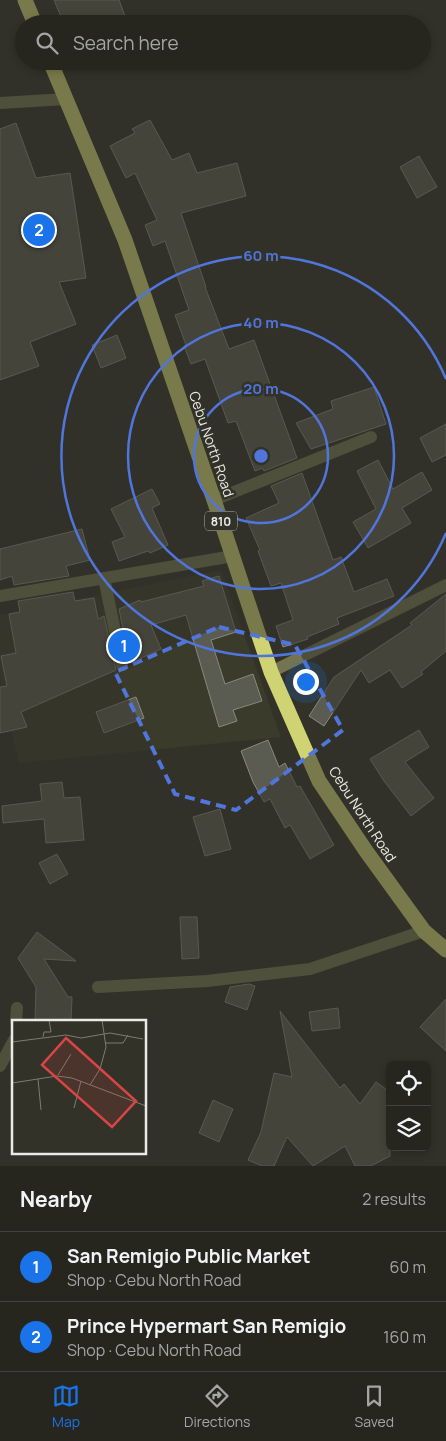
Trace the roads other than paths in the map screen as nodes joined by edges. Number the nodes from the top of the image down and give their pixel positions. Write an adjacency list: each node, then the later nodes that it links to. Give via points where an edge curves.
1 (25, 0): 2 (highway)
2 (31, 15)
3 (54, 70): 4 (highway, Cebu North Road / 810)
4 (66, 99): 5 (street); 7 (highway, Cebu North Road / 810, via 125,240)
5 (0, 103)
6 (370, 436): 7 (street)
7 (214, 500): 8 (highway, Cebu North Road / 810)
8 (233, 556): 9 (street); 13 (highway, Cebu North Road / 810)
9 (104, 578): 11 (street); 12 (street)
10 (446, 585): 13 (street)
11 (0, 596)
12 (122, 666)
13 (271, 672): 14 (highway, Cebu North Road / 810, via 319,782)
14 (424, 931): 15 (highway, Cebu North Road / 810); 16 (street, via 310,968 207,981)
15 (446, 950)
16 (98, 987)
17 (12, 1044): 18 (street)
18 (0, 1066)

